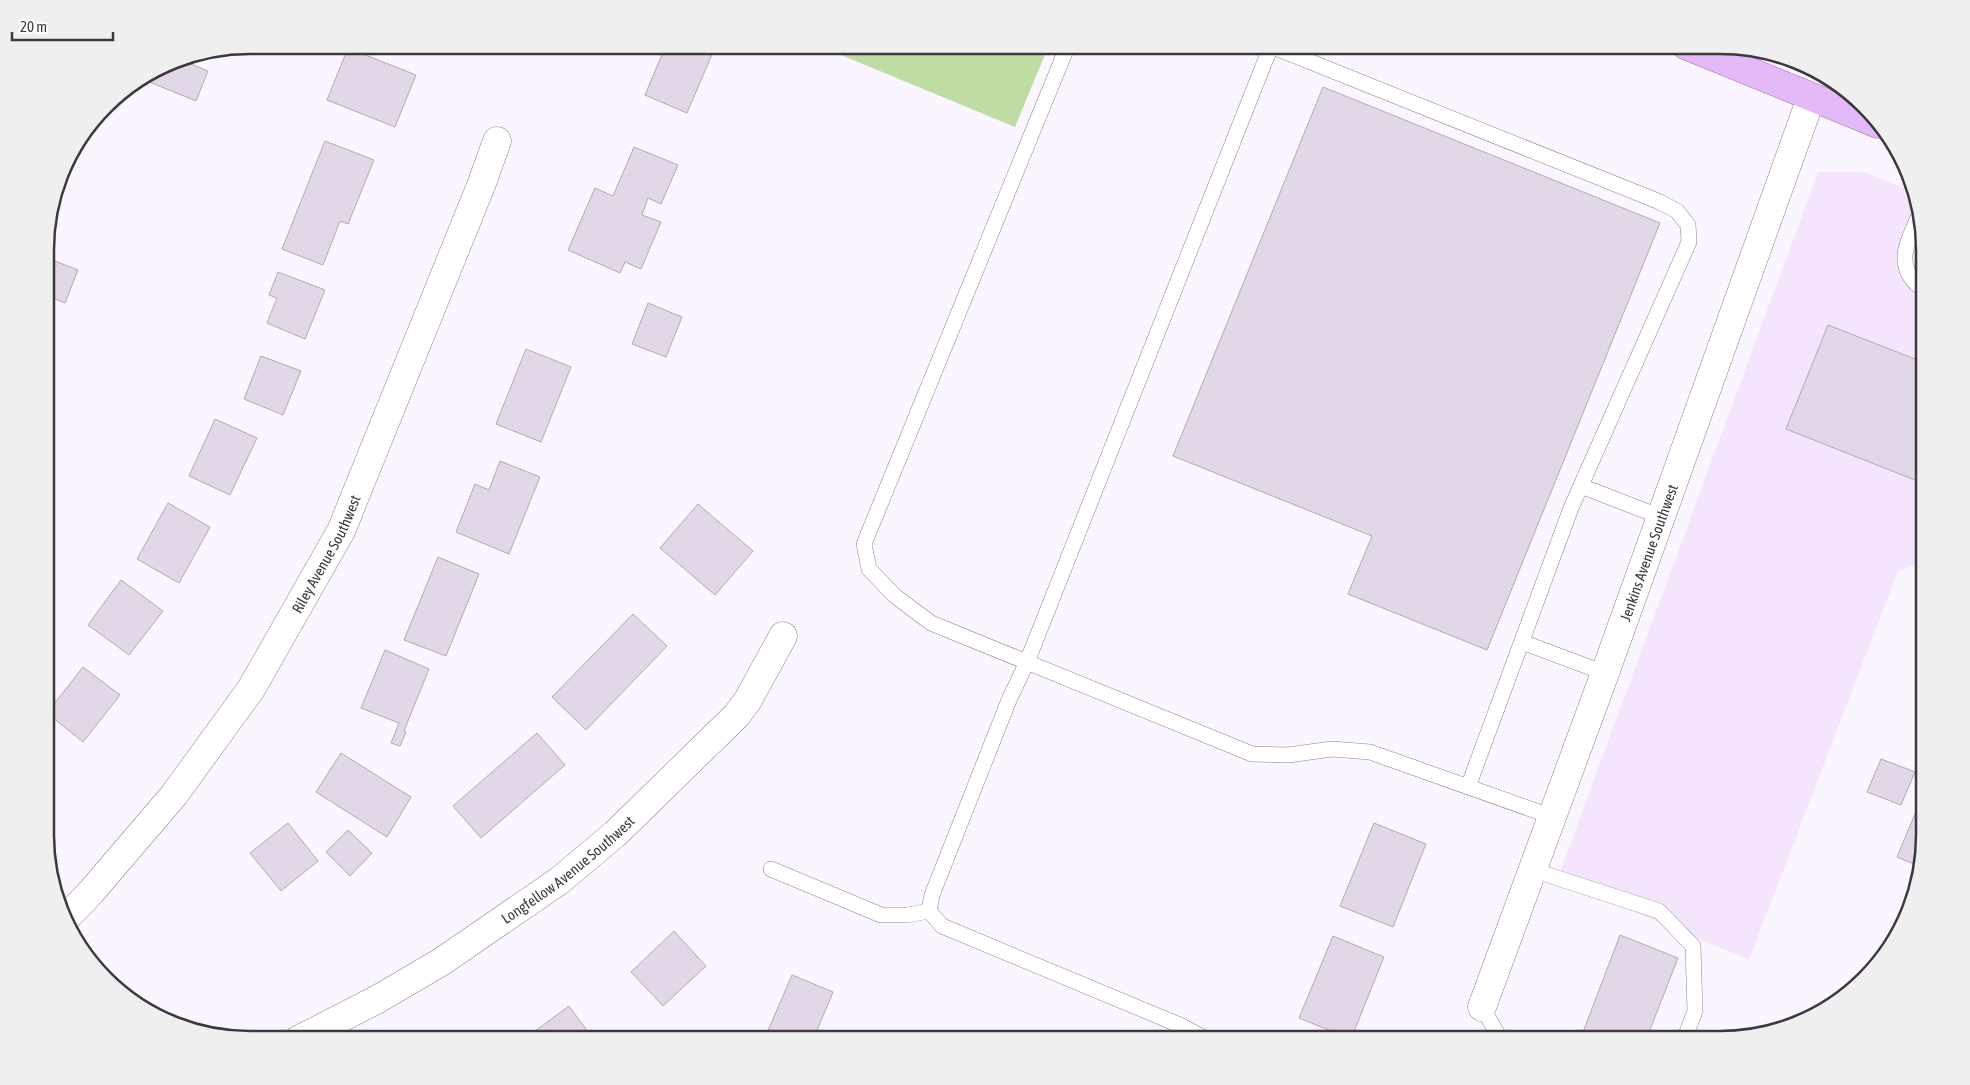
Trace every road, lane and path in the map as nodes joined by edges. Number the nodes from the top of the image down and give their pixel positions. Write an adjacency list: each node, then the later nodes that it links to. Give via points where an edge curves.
1 (1064, 54): 14 (lane, via 864,544 869,569 895,596 931,623)
2 (1266, 54): 14 (lane)
3 (1292, 54): 10 (lane, via 1660,202 1677,211 1688,225 1689,242)
4 (1706, 54): 5 (main road)
5 (1811, 98): 6 (main road); 11 (street, Jenkins Avenue Southwest)
6 (1868, 120)
7 (497, 141): 21 (street, Riley Avenue Southwest, via 341,530 251,689 174,795)
8 (1915, 225): 9 (lane, via 1903,256 1906,270)
9 (1916, 285)
10 (1581, 486): 11 (lane); 13 (lane)
11 (1661, 518): 15 (street, Jenkins Avenue Southwest)
12 (783, 636): 23 (street, Longfellow Avenue Southwest, via 737,715 615,834 559,881 441,962)
13 (1522, 642): 15 (lane); 16 (lane)
14 (1027, 662): 16 (lane, via 1252,754 1288,755 1332,749 1370,752); 20 (lane, via 935,886)
15 (1605, 673): 17 (street, Jenkins Avenue Southwest)
16 (1468, 787): 17 (lane)
17 (1553, 817): 19 (street, Jenkins Avenue Southwest)
18 (771, 869): 20 (lane, via 882,915)
19 (1532, 870): 22 (street, Jenkins Avenue Southwest); 26 (lane, via 1659,911 1693,946 1694,1011)
20 (929, 911): 24 (lane, via 942,926)
21 (70, 914)
22 (1482, 1006): 25 (lane)
23 (315, 1031)
24 (1191, 1031)
25 (1496, 1031)
26 (1687, 1031)

